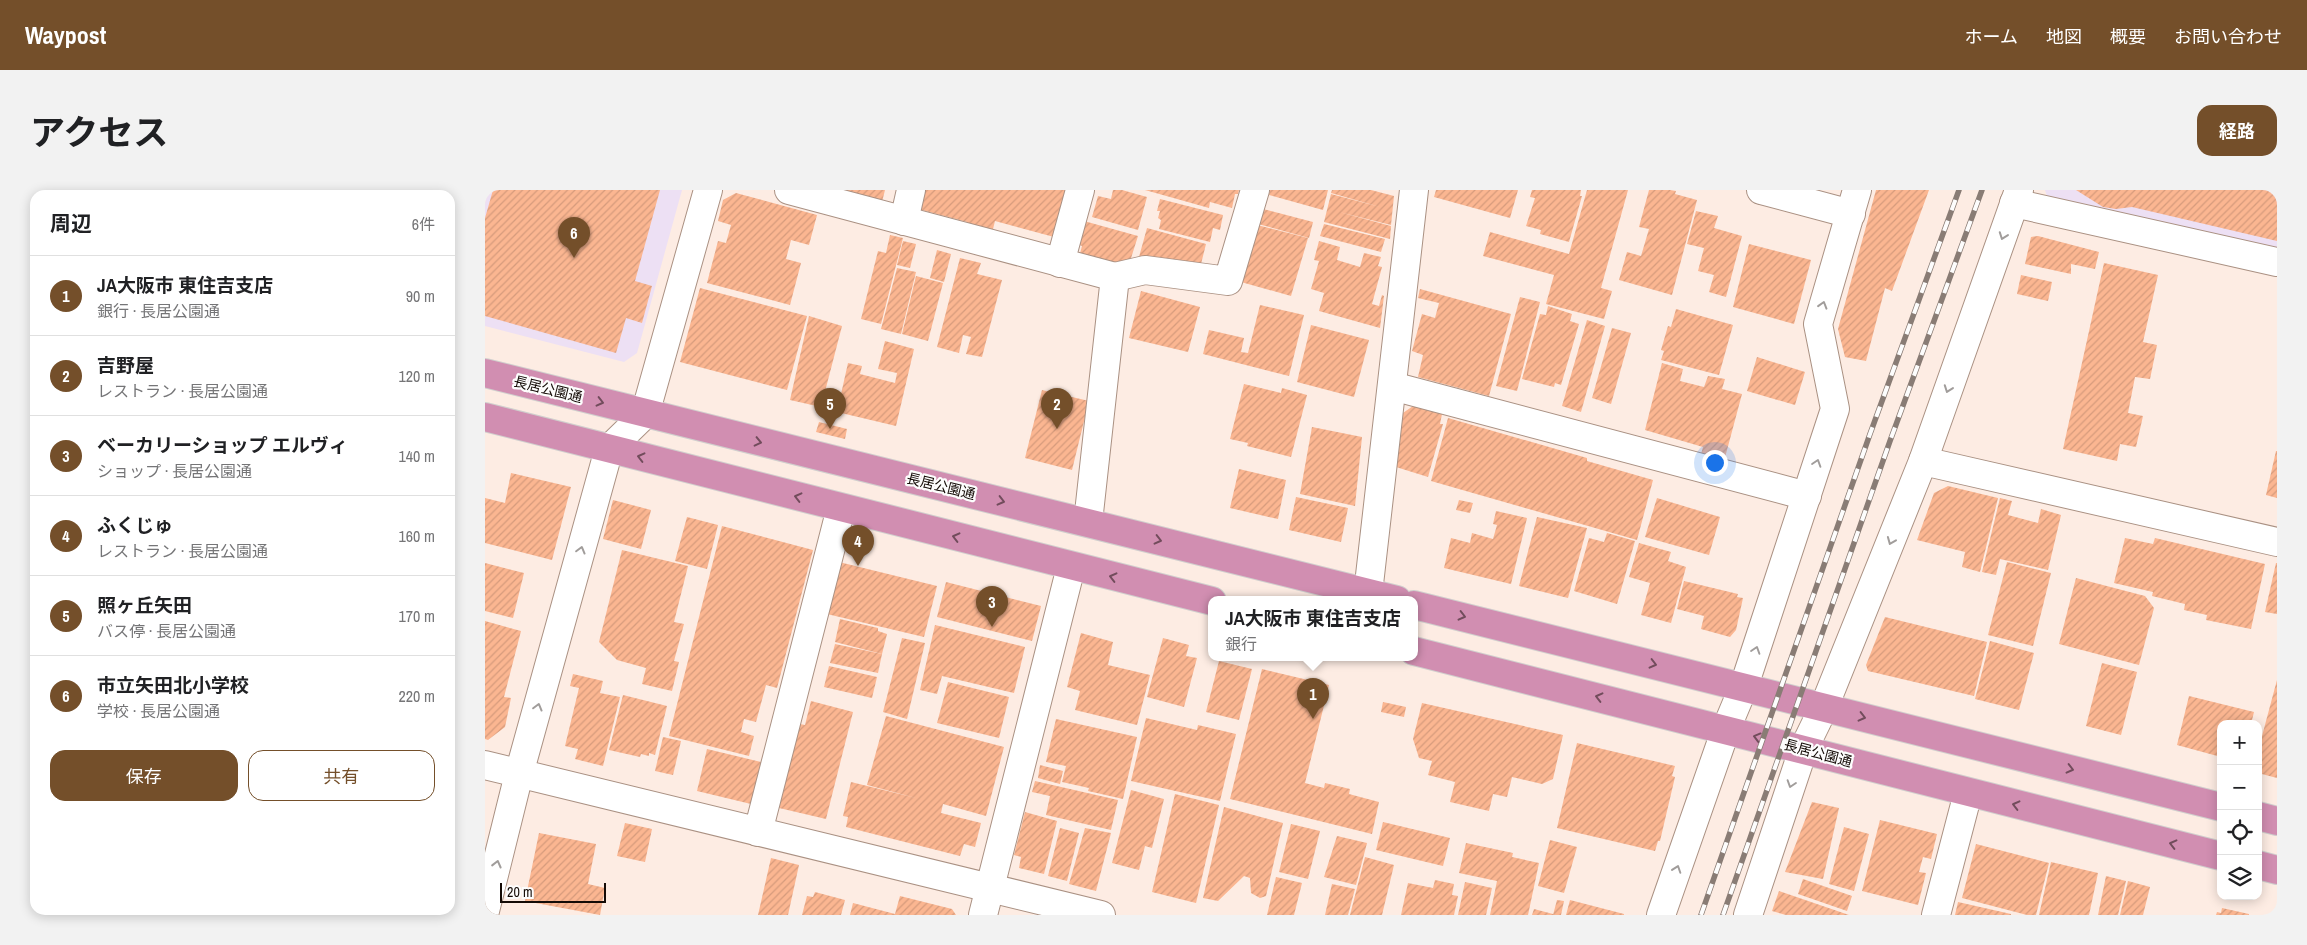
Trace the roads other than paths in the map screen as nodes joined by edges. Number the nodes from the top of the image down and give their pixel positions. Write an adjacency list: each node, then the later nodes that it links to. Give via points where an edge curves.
1 (708, 190): 16 (street)
2 (789, 190): 10 (street)
3 (911, 190): 10 (street)
4 (1080, 190): 12 (street)
5 (1255, 190): 13 (street, via 1228,281 1145,270)
6 (1414, 190): 15 (street)
7 (1761, 190): 9 (street)
8 (2016, 197): 11 (street); 19 (street, one-way to 19)
9 (1854, 202): 20 (street, one-way to 9, via 1835,409 1818,324)
10 (905, 221): 12 (street)
11 (2277, 262)
12 (1060, 263): 13 (street)
13 (1115, 277): 22 (street)
14 (485, 373): 16 (highway, 長居公園通, one-way to 16)
15 (1391, 386): 20 (street); 25 (street)
16 (645, 414): 18 (street); 22 (highway, 長居公園通, one-way to 22)
17 (485, 417): 18 (highway)
18 (609, 449): 21 (highway, one-way to 18); 35 (street, one-way to 18)
19 (1923, 461): 23 (street); 31 (street, one-way to 31)
20 (1807, 496): 30 (street, one-way to 20)
21 (841, 508): 24 (highway, one-way to 21); 40 (street)
22 (1088, 522): 25 (highway, 長居公園通, one-way to 25)
23 (2277, 542)
24 (1071, 567): 27 (highway, one-way to 24); 44 (street)
25 (1368, 593): 26 (highway, 長居公園通)
26 (1380, 596)
27 (1208, 600)
28 (1418, 605): 30 (highway, one-way to 30)
29 (1418, 652): 32 (highway, 長居公園通, one-way to 29)
30 (1744, 686): 31 (highway); 32 (street)
31 (1824, 708): 33 (street); 37 (highway, one-way to 37)
32 (1726, 729): 33 (highway, 長居公園通, one-way to 32); 48 (street, one-way to 32)
33 (1803, 750): 36 (highway, 長居公園通); 49 (street, one-way to 49)
34 (485, 765): 35 (street)
35 (519, 774): 40 (street); 45 (street, one-way to 35)
36 (1968, 793): 41 (highway, 長居公園通, one-way to 36); 50 (street)
37 (2217, 806)
38 (2262, 817): 39 (highway)
39 (2277, 821)
40 (759, 832): 44 (street)
41 (2217, 855)
42 (2262, 866): 43 (highway)
43 (2277, 870)
44 (990, 887): 46 (street); 47 (street)
45 (485, 911)
46 (983, 915)
47 (1101, 915)
48 (1661, 915)
49 (1748, 915)
50 (1936, 915)

